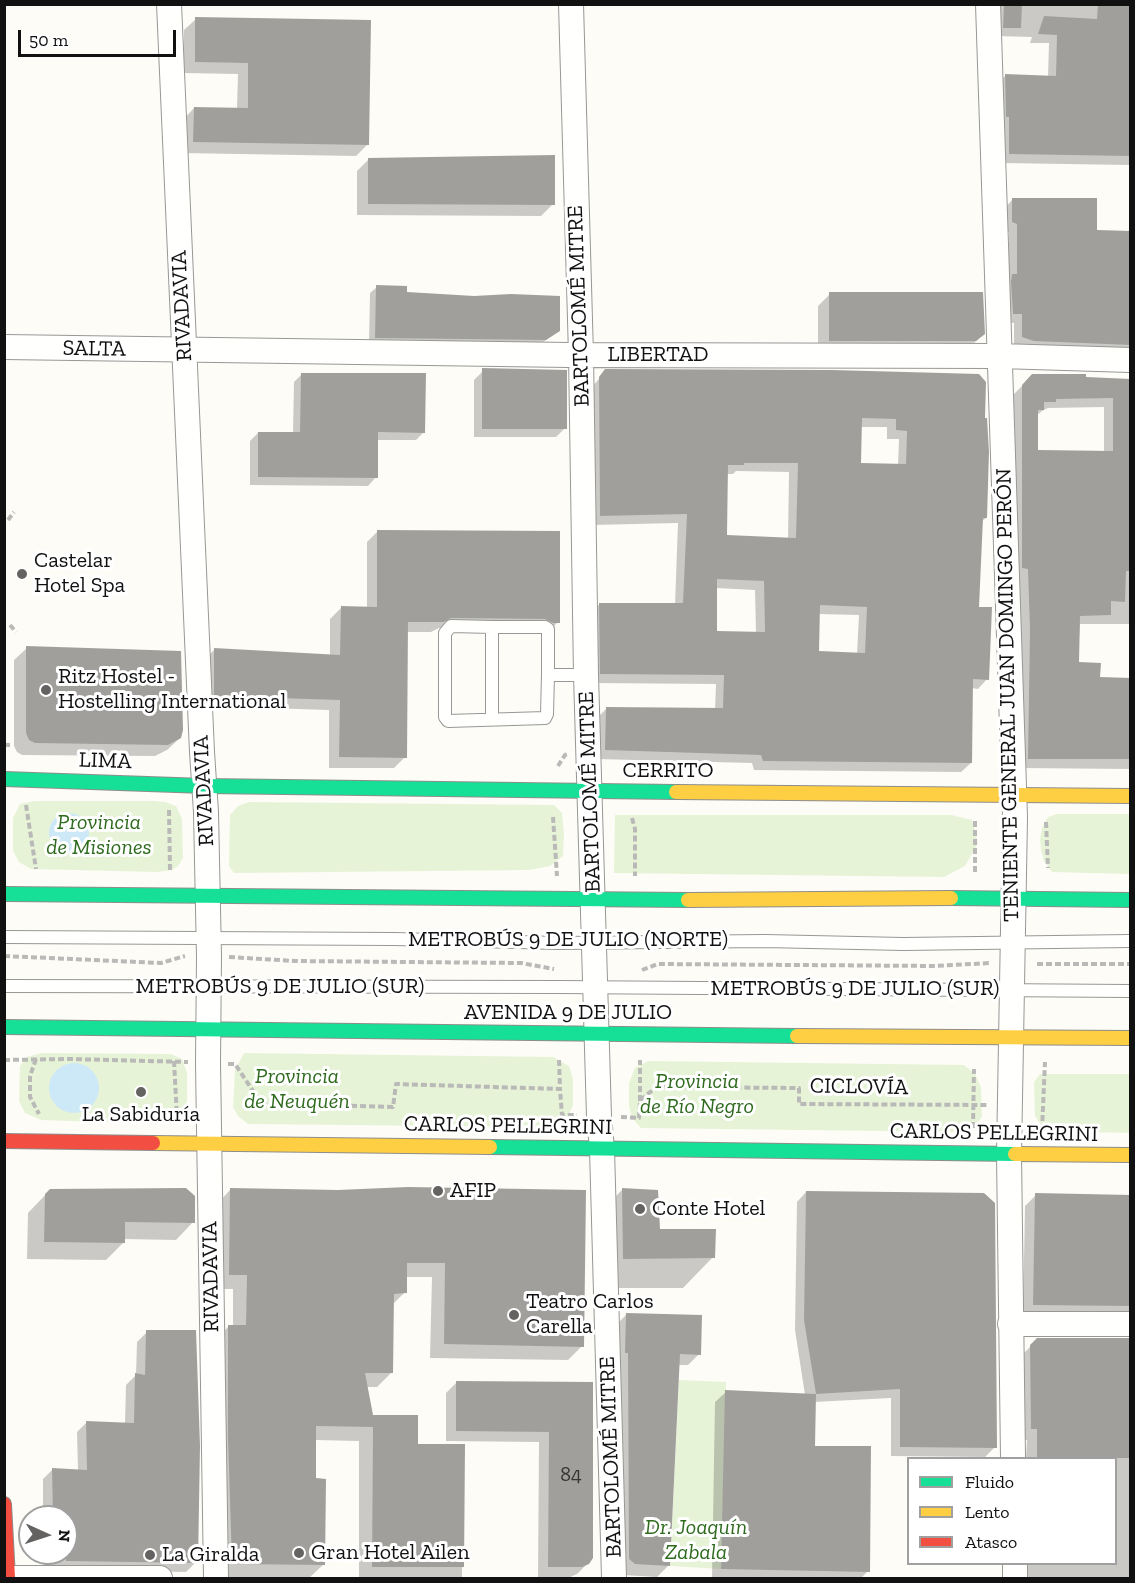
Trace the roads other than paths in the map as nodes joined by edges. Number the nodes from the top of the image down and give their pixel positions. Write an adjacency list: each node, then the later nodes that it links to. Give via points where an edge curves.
1 (169, 4): 5 (street, RIVADAVIA)
2 (571, 4): 6 (street, BARTOLOMÉ MITRE)
3 (988, 4): 7 (street, TENIENTE GENERAL JUAN DOMINGO PERÓN)
4 (4, 347): 5 (street, SALTA)
5 (184, 351): 6 (street, LIBERTAD); 14 (street, RIVADAVIA)
6 (581, 355): 7 (street, LIBERTAD); 11 (street, BARTOLOMÉ MITRE)
7 (1000, 356): 8 (street, LIBERTAD); 16 (street, TENIENTE GENERAL JUAN DOMINGO PERÓN)
8 (1131, 360)
9 (492, 627): 10 (lane, via 548,629); 12 (lane); 12 (lane, via 451,626 445,633 446,720)
10 (549, 675): 11 (lane); 12 (lane, via 545,718)
11 (585, 675): 15 (street, BARTOLOMÉ MITRE)
12 (492, 719)
13 (4, 779): 14 (main road, LIMA)
14 (205, 786): 15 (main road, CERRITO); 19 (street, RIVADAVIA)
15 (589, 791): 16 (main road, CERRITO); 21 (street, BARTOLOMÉ MITRE)
16 (1013, 795): 17 (main road, CERRITO); 20 (street, TENIENTE GENERAL JUAN DOMINGO PERÓN)
17 (1131, 795)
18 (4, 894): 19 (main road)
19 (208, 896): 21 (main road); 27 (street, RIVADAVIA)
20 (1014, 899): 21 (main road); 22 (main road); 26 (street, TENIENTE GENERAL JUAN DOMINGO PERÓN)
21 (593, 900): 25 (street, BARTOLOMÉ MITRE)
22 (1131, 900)
23 (4, 937): 27 (lane, METROBÚS 9 DE JULIO (NORTE))
24 (1131, 941): 26 (lane, METROBÚS 9 DE JULIO (NORTE))
25 (595, 942): 26 (lane, METROBÚS 9 DE JULIO (NORTE)); 27 (lane, METROBÚS 9 DE JULIO (NORTE), via 394,939); 30 (street, BARTOLOMÉ MITRE)
26 (1013, 944): 31 (street, TENIENTE GENERAL JUAN DOMINGO PERÓN)
27 (209, 948): 29 (street, RIVADAVIA)
28 (4, 986): 29 (lane, METROBÚS 9 DE JULIO (SUR))
29 (208, 987): 30 (lane, METROBÚS 9 DE JULIO (SUR)); 34 (street, RIVADAVIA)
30 (597, 987): 31 (lane, METROBÚS 9 DE JULIO (SUR)); 35 (street, BARTOLOMÉ MITRE)
31 (1012, 991): 32 (lane, METROBÚS 9 DE JULIO (SUR)); 36 (street, TENIENTE GENERAL JUAN DOMINGO PERÓN)
32 (1131, 991)
33 (4, 1027): 34 (main road, AVENIDA 9 DE JULIO)
34 (208, 1030): 35 (main road, AVENIDA 9 DE JULIO); 39 (street, RIVADAVIA)
35 (598, 1034): 36 (main road, AVENIDA 9 DE JULIO); 40 (street, BARTOLOMÉ MITRE)
36 (1011, 1038): 37 (main road, AVENIDA 9 DE JULIO); 41 (street, TENIENTE GENERAL JUAN DOMINGO PERÓN)
37 (1131, 1038)
38 (4, 1141): 39 (main road, CARLOS PELLEGRINI)
39 (209, 1142): 40 (main road, CARLOS PELLEGRINI); 49 (street, RIVADAVIA)
40 (602, 1149): 41 (main road, CARLOS PELLEGRINI); 50 (street, BARTOLOMÉ MITRE)
41 (1009, 1154): 42 (main road, CARLOS PELLEGRINI); 43 (street, TENIENTE GENERAL JUAN DOMINGO PERÓN)
42 (1131, 1155)
43 (1010, 1324): 44 (street); 45 (street, TENIENTE GENERAL JUAN DOMINGO PERÓN)
44 (1131, 1324)
45 (1013, 1457)
46 (4, 1504): 47 (main road)
47 (7, 1578): 48 (street)
48 (160, 1578)
49 (216, 1578)
50 (614, 1578)

